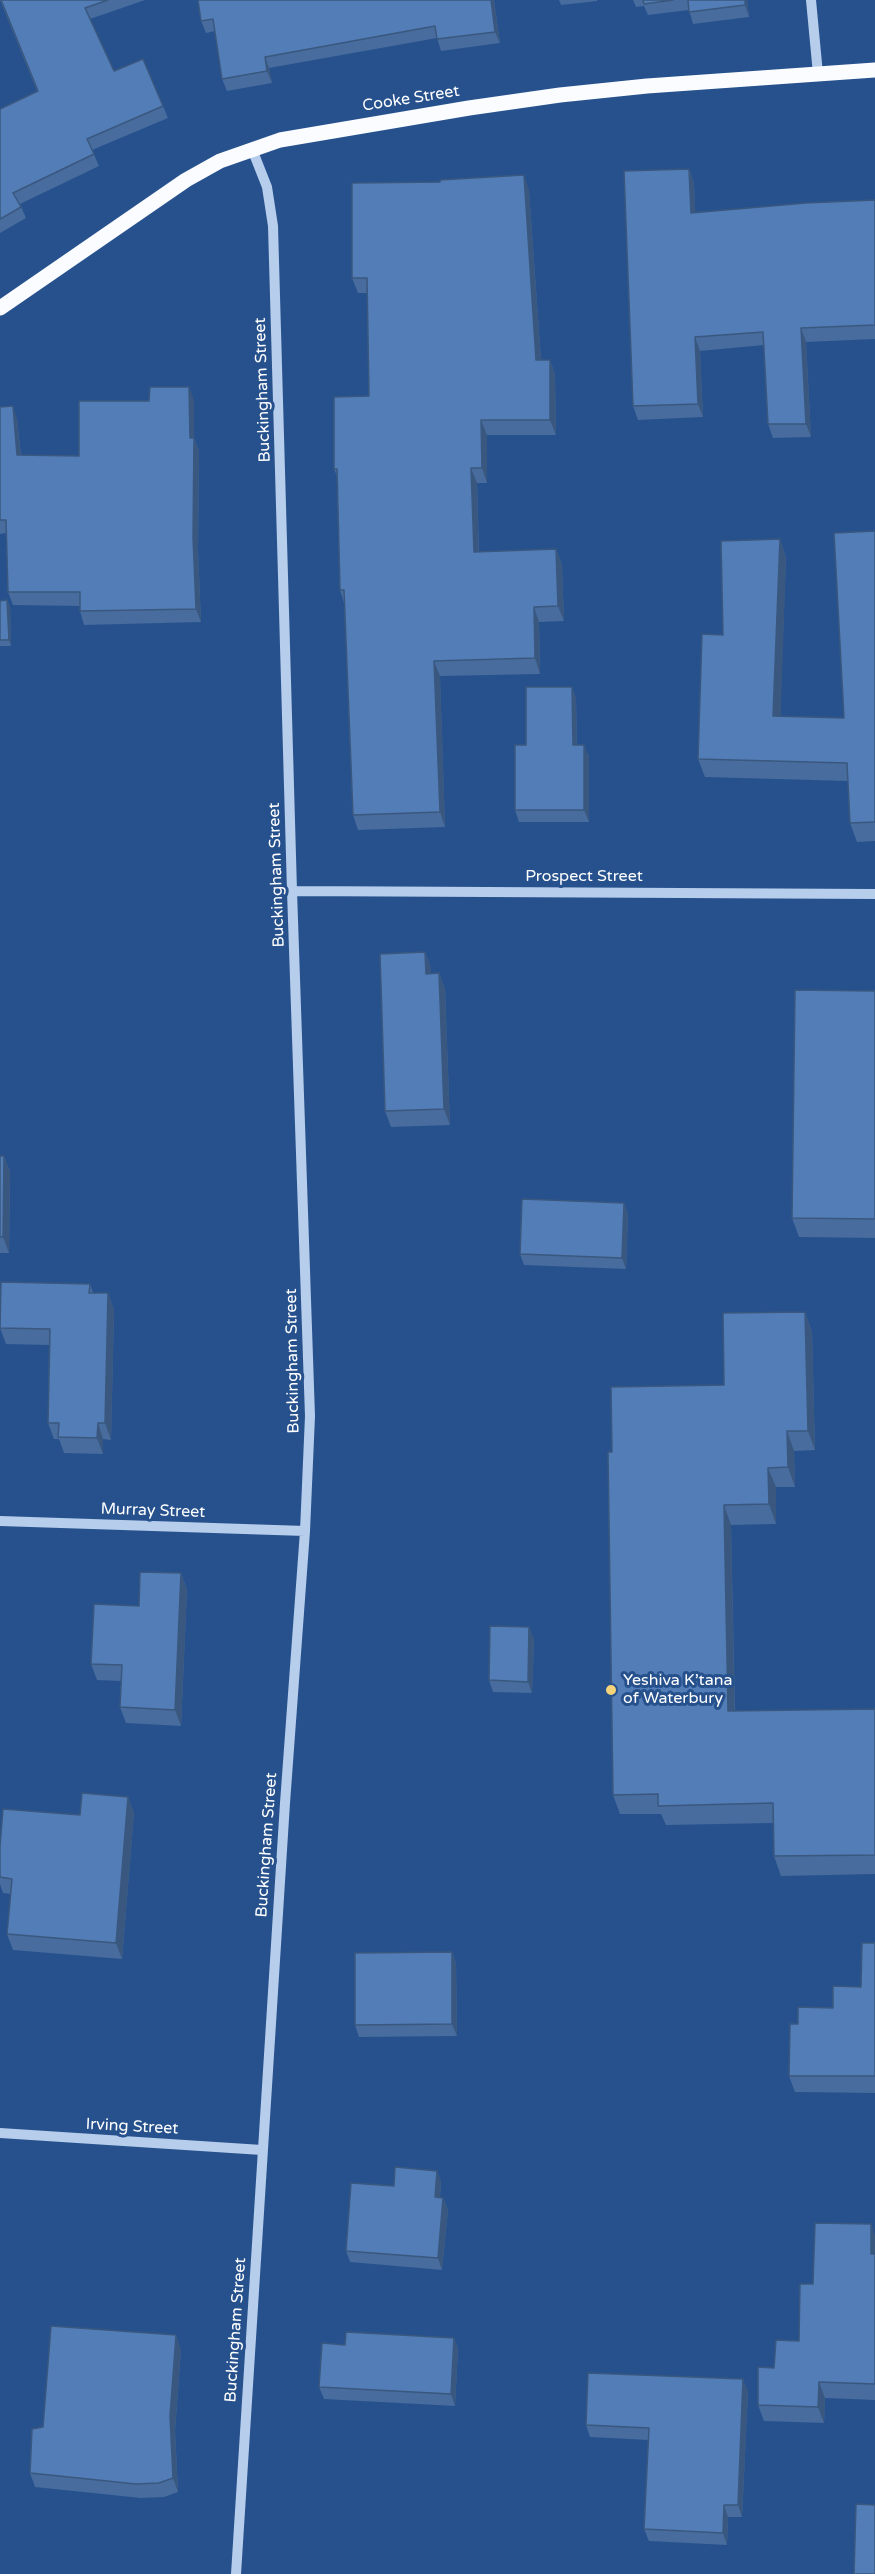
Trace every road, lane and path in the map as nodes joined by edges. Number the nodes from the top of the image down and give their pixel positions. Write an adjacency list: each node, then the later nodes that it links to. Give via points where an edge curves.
1 (811, 0): 3 (street)
2 (875, 70): 3 (main road, Cooke Street)
3 (818, 74): 4 (main road, Cooke Street, via 537,98 310,134)
4 (252, 149): 5 (main road, Cooke Street, via 220,161 165,192); 6 (street, Buckingham Street, via 267,187 273,226)
5 (0, 308)
6 (292, 891): 7 (street, Prospect Street); 9 (street, Buckingham Street, via 310,1416)
7 (875, 894)
8 (0, 1521): 9 (street, Murray Street)
9 (305, 1531): 11 (street, Buckingham Street)
10 (0, 2133): 11 (street, Irving Street)
11 (262, 2150): 12 (street, Buckingham Street)
12 (236, 2574)

